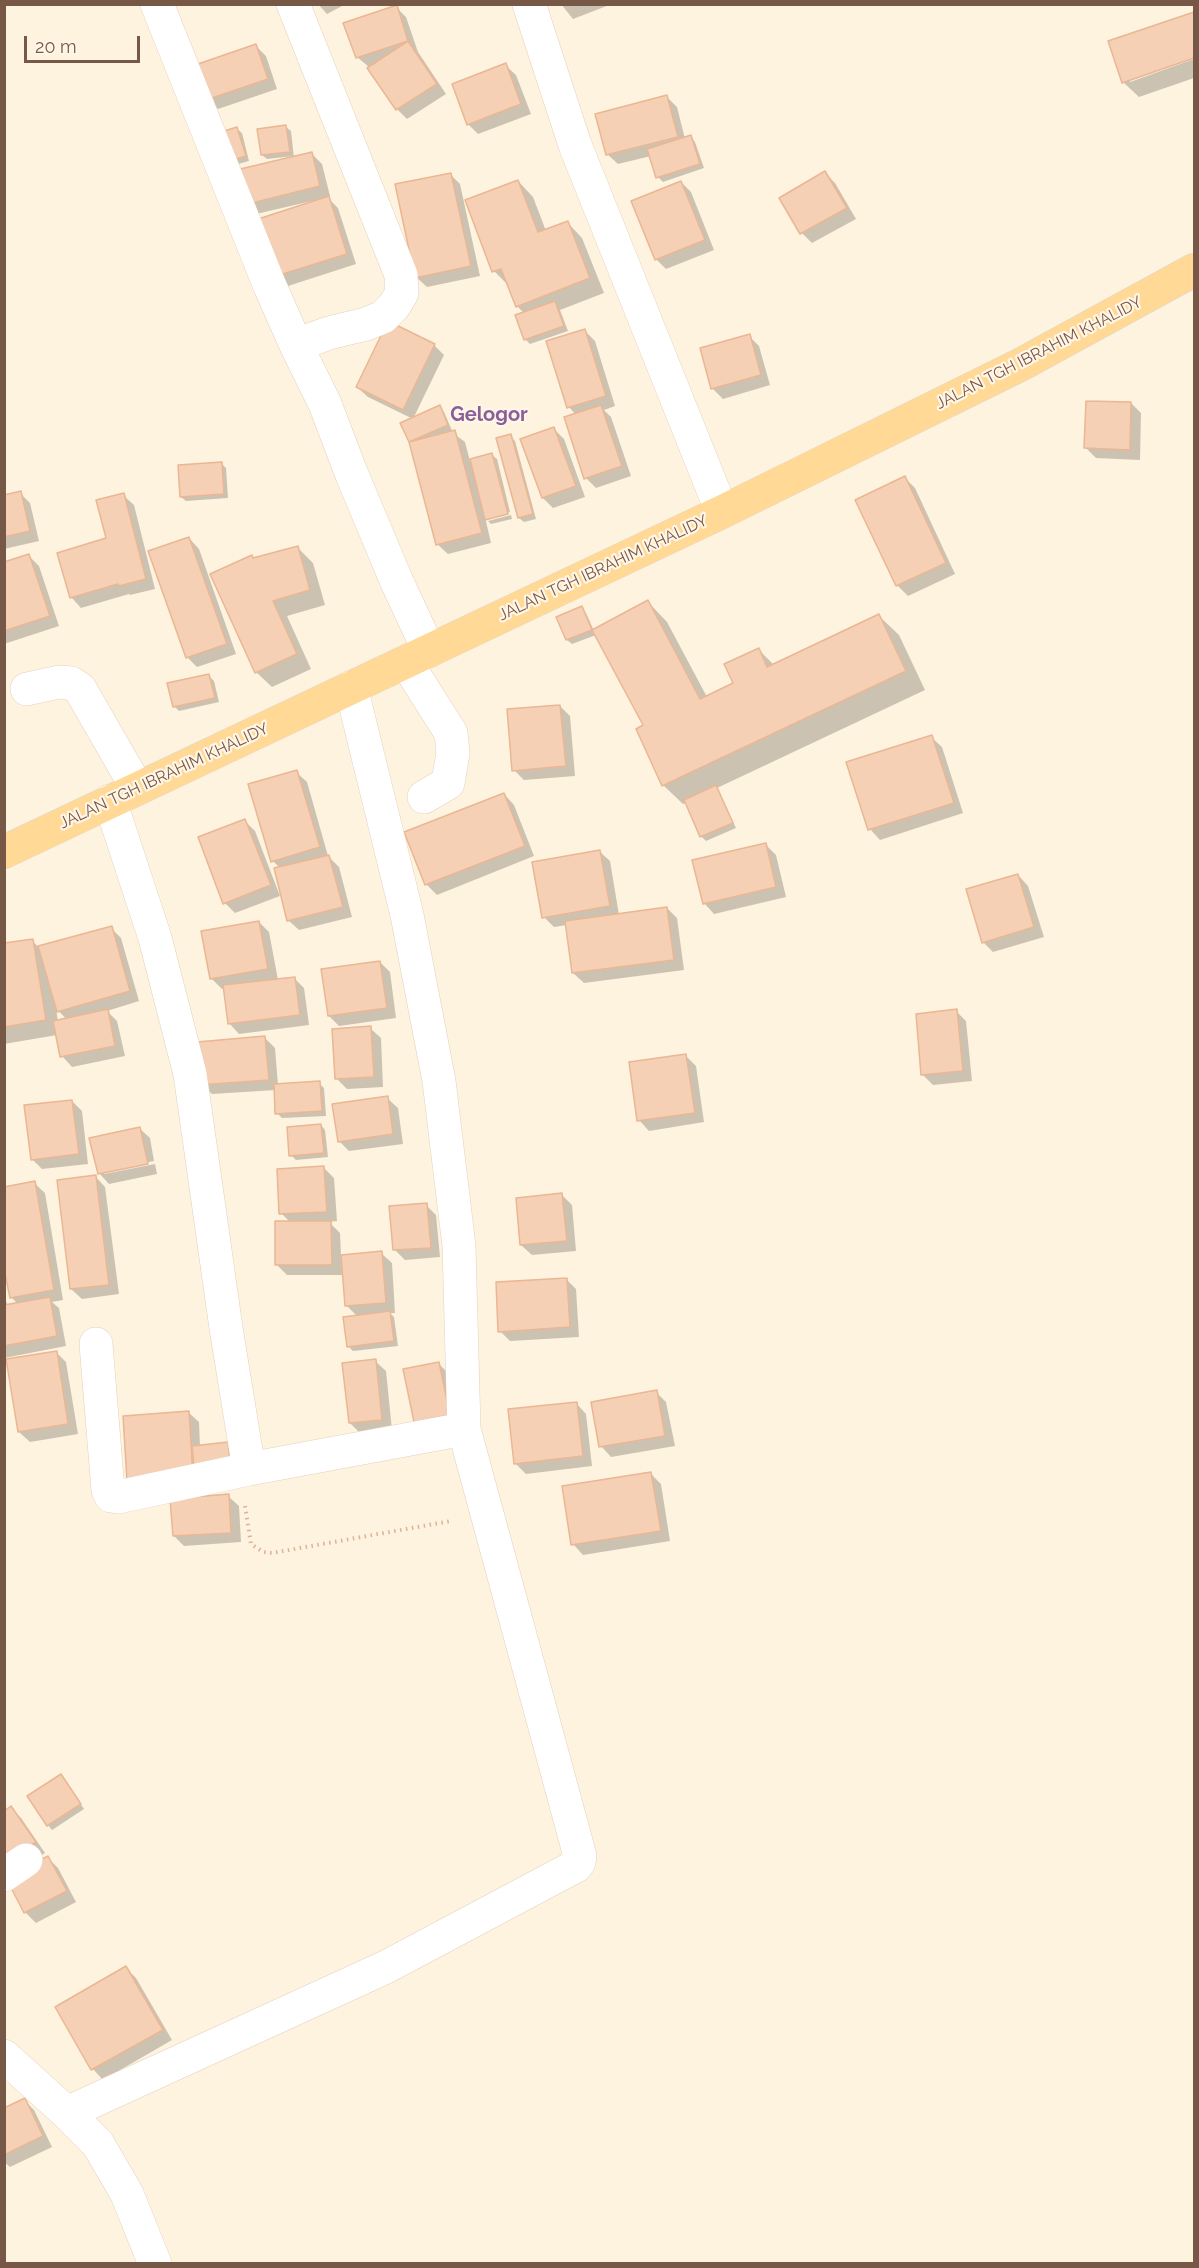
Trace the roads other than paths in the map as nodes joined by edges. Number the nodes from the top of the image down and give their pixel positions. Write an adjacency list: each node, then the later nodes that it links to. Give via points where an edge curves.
1 (157, 4): 5 (street)
2 (293, 4): 5 (street, via 401,275 402,293 383,317)
3 (529, 4): 6 (street, via 575,145)
4 (1194, 270): 6 (main road, JALAN TGH IBRAHIM KHALIDY, via 1020,365)
5 (296, 345): 7 (street, via 325,404 396,582)
6 (722, 512): 7 (main road, JALAN TGH IBRAHIM KHALIDY)
7 (417, 656): 8 (main road, JALAN TGH IBRAHIM KHALIDY); 11 (street, via 451,734 453,753 448,783)
8 (351, 687): 10 (main road, JALAN TGH IBRAHIM KHALIDY); 14 (street, via 407,915 439,1081 459,1246)
9 (27, 689): 10 (street, via 59,682 80,689)
10 (123, 795): 12 (main road, JALAN TGH IBRAHIM KHALIDY); 15 (street, via 190,1074)
11 (424, 797)
12 (4, 852)
13 (96, 1344): 15 (street, via 111,1496)
14 (464, 1429): 15 (street); 17 (street, via 579,1862 386,1967)
15 (244, 1470)
16 (4, 2056): 17 (street)
17 (67, 2113): 18 (street, via 98,2144 127,2194)
18 (154, 2264)

